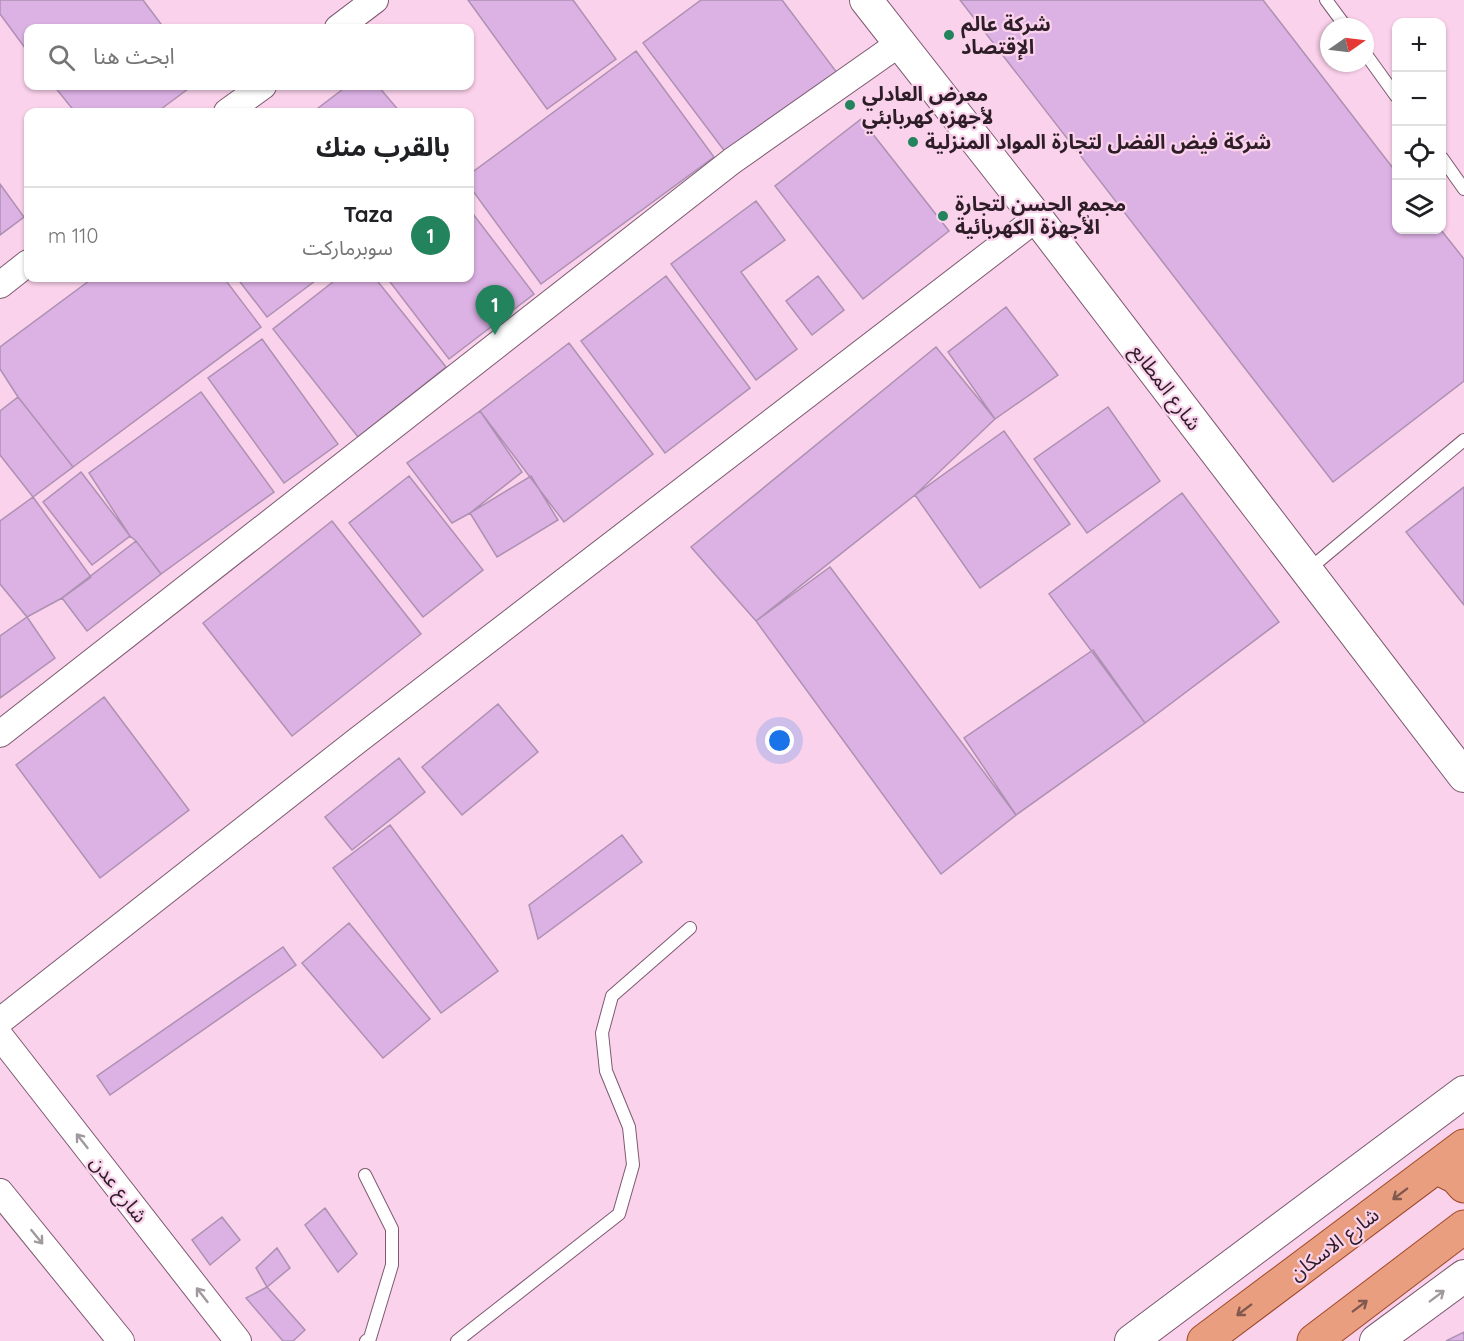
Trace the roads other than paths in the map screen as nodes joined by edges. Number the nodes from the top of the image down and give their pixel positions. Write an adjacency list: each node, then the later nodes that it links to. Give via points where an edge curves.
1 (375, 0): 5 (street)
2 (866, 0): 6 (street, شارع المطابع)
3 (1326, 0): 4 (lane)
4 (1339, 18)
5 (343, 24)
6 (900, 43): 13 (street, شارع المطابع); 18 (street, via 732,160)
7 (1374, 65): 9 (lane)
8 (257, 90): 10 (street)
9 (1392, 90)
10 (233, 108)
11 (1446, 164): 12 (lane)
12 (1464, 189)
13 (1037, 218): 17 (street, شارع المطابع); 21 (street)
14 (24, 266): 15 (street)
15 (0, 285)
16 (1464, 440): 17 (lane)
17 (1307, 571): 19 (street, شارع المطابع)
18 (0, 734)
19 (1464, 776)
20 (690, 928): 34 (lane, via 612,996 602,1032 606,1071 629,1127 633,1165 619,1214)
21 (0, 1021)
22 (0, 1036): 32 (street, شارع عدن, one-way to 22)
23 (1464, 1092): 35 (street)
24 (1464, 1146): 25 (main road, شارع الاسكان)
25 (1436, 1167): 27 (main road); 36 (main road, شارع الاسكان, one-way to 36)
26 (365, 1174): 33 (lane, via 392,1229 392,1265)
27 (1464, 1186)
28 (0, 1192): 31 (street, one-way to 31)
29 (1464, 1227): 37 (main road, one-way to 29)
30 (1464, 1276): 38 (street, one-way to 30)
31 (121, 1341)
32 (238, 1341)
33 (366, 1341)
34 (457, 1341)
35 (1131, 1341)
36 (1204, 1341)
37 (1314, 1341)
38 (1376, 1341)

